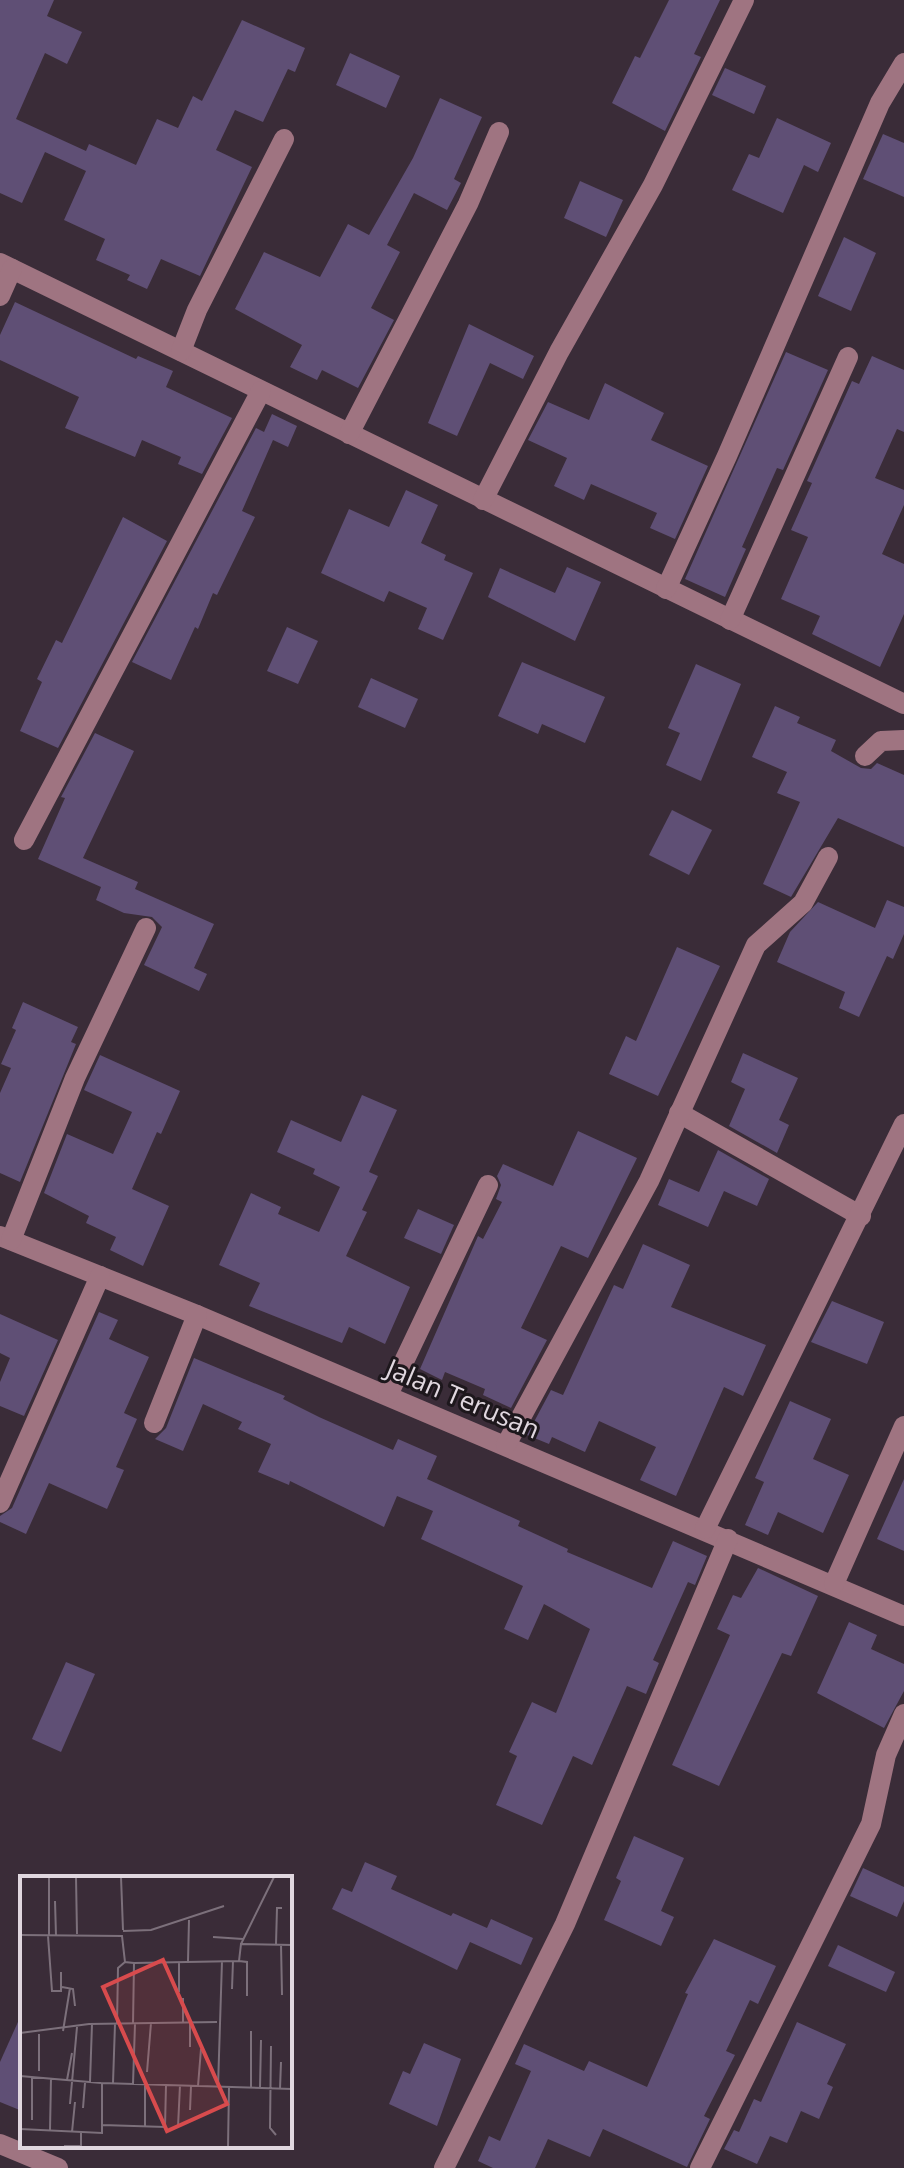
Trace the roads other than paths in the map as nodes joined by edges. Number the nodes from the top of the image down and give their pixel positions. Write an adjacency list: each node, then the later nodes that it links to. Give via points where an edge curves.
1 (744, 0): 11 (street, via 653,185)
2 (904, 63): 12 (street, via 880,103)
3 (499, 132): 10 (street, via 468,204)
4 (284, 139): 7 (street)
5 (6, 266): 6 (street); 7 (street)
6 (0, 296)
7 (181, 351): 9 (street)
8 (848, 357): 13 (street)
9 (261, 391): 10 (street); 17 (street)
10 (349, 434): 11 (street)
11 (483, 500): 12 (street)
12 (666, 589): 13 (street)
13 (730, 620): 14 (street)
14 (904, 704)
15 (904, 740): 16 (street, via 881,741)
16 (865, 756)
17 (24, 840)
18 (828, 857): 20 (street, via 803,903 756,945)
19 (146, 928): 24 (street)
20 (679, 1113): 23 (street); 30 (street, via 649,1181)
21 (904, 1124): 23 (street)
22 (488, 1185): 27 (street)
23 (861, 1216): 32 (street)
24 (6, 1238): 25 (street, Jalan Terusan)
25 (100, 1276): 26 (street, Jalan Terusan); 31 (street)
26 (197, 1315): 27 (street, Jalan Terusan); 28 (street)
27 (388, 1395): 30 (street, Jalan Terusan)
28 (154, 1423)
29 (904, 1426): 34 (street)
30 (506, 1445): 32 (street, Jalan Terusan)
31 (0, 1503)
32 (705, 1529): 33 (street, Jalan Terusan)
33 (728, 1539): 34 (street, Jalan Terusan); 39 (street, via 565,1924)
34 (834, 1584): 35 (street, Jalan Terusan)
35 (904, 1616)
36 (904, 1714): 40 (street, via 886,1755 871,1824)
37 (0, 2144): 38 (street)
38 (58, 2168)
39 (444, 2168)
40 (700, 2168)

